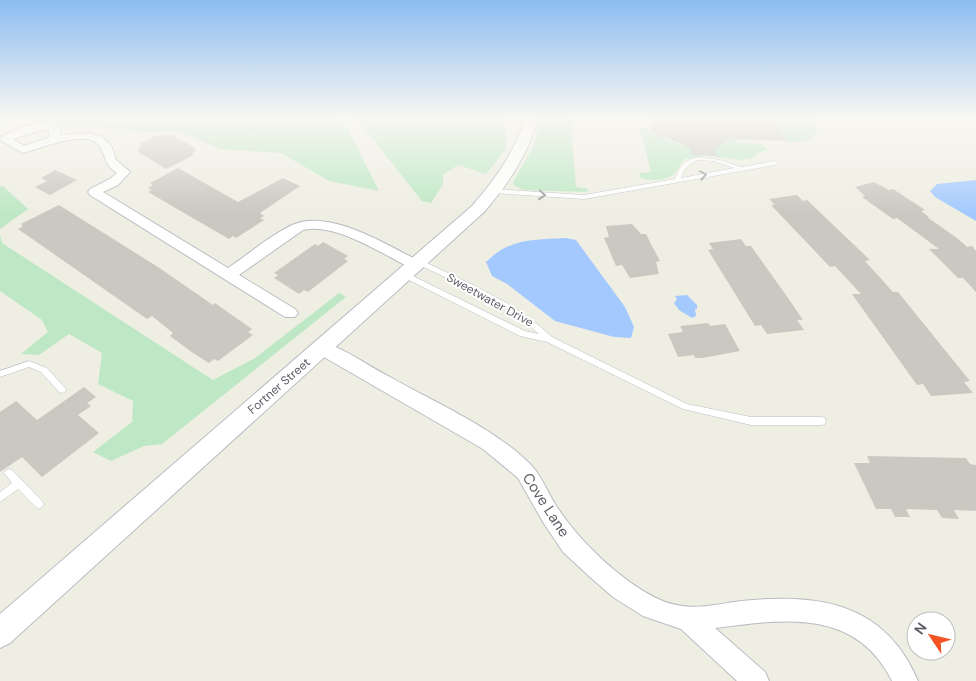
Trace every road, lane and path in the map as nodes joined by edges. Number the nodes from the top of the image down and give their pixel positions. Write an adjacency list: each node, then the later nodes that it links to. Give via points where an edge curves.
1 (108, 150): 8 (street, via 114,165 124,172 114,182 94,192)
2 (520, 150): 6 (street, Fortner Street)
3 (775, 163): 4 (lane)
4 (740, 168): 5 (lane, one-way to 4); 5 (lane, via 721,161 695,160 684,165)
5 (677, 180): 6 (lane, one-way to 5, via 584,197)
6 (494, 191): 7 (street, Fortner Street)
7 (413, 267): 8 (street, via 338,228 317,222 299,226); 10 (lane, Sweetwater Drive, via 523,334); 10 (lane, Sweetwater Drive, via 478,291 534,323); 11 (street, Fortner Street)
8 (228, 275): 9 (street)
9 (290, 313)
10 (549, 339): 14 (lane, via 686,407 751,421)
11 (322, 348): 19 (street, Cove Lane, via 511,458 525,472 571,544 598,569 621,590 652,608); 20 (street, Fortner Street)
12 (0, 374): 13 (lane, via 29,364 44,370)
13 (62, 390)
14 (822, 421)
15 (10, 473): 16 (lane)
16 (19, 483): 17 (lane); 18 (lane)
17 (0, 498)
18 (39, 504)
19 (688, 620): 21 (street, Cove Lane); 22 (street, Cove Lane, via 782,610 813,610 841,616 867,630 888,651)
20 (0, 634)
21 (756, 681)
22 (905, 681)

